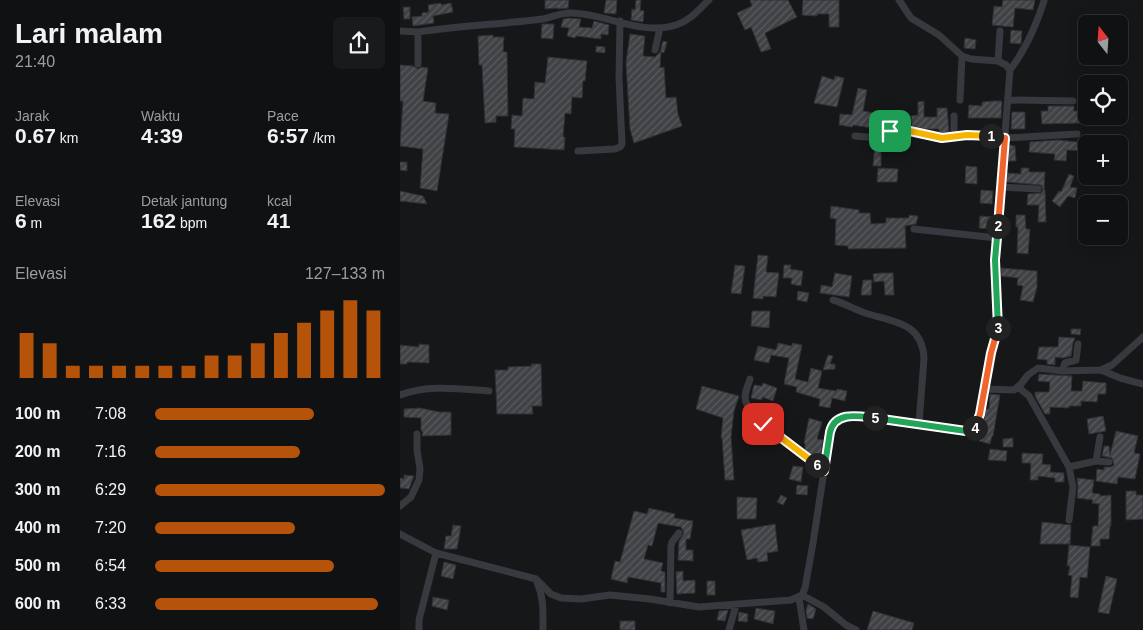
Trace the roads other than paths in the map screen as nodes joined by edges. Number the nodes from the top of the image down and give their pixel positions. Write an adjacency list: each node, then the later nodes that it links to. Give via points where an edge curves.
1 (709, 0): 5 (street, via 685,22)
2 (899, 0): 10 (street, via 911,18 939,35)
3 (1044, 1): 13 (street, via 1038,22)
4 (620, 21): 5 (street, via 633,26); 8 (street, via 592,14 567,13); 22 (street, via 622,144 615,149)
5 (660, 28): 9 (street)
6 (400, 31): 8 (street)
7 (1000, 31): 11 (street)
8 (418, 32): 12 (street)
9 (655, 50)
10 (962, 56): 11 (street); 14 (street)
11 (998, 61): 13 (street)
12 (418, 64)
13 (1010, 70): 15 (street)
14 (960, 100)
15 (1008, 100): 16 (street); 21 (street)
16 (1073, 101)
17 (954, 116): 20 (street)
18 (1077, 134): 21 (street)
19 (855, 136): 20 (street, via 879,138 896,128 942,138)
20 (954, 136): 21 (street)
21 (1005, 138): 23 (street)
22 (578, 151)
23 (1001, 187): 24 (street); 26 (street)
24 (1038, 189)
25 (914, 229): 26 (street)
26 (997, 238): 35 (street, via 998,328)
27 (833, 300): 38 (street, via 905,325 918,337 924,350)
28 (1143, 337): 30 (street, via 1112,366)
29 (1078, 344): 31 (street, via 1076,360 1065,363)
30 (1100, 370): 31 (street); 33 (street)
31 (1062, 371): 34 (street, via 1038,368 1028,374)
32 (750, 379): 44 (street, via 745,396 749,409 763,424)
33 (1143, 384)
34 (1018, 387): 35 (street, via 1008,391); 43 (street, via 1029,396)
35 (985, 389): 38 (street, via 974,430)
36 (489, 391): 37 (street, via 445,388)
37 (400, 394)
38 (919, 424): 44 (street, via 852,416 837,419 831,426)
39 (417, 434): 45 (street, via 419,480 410,497)
40 (1100, 437): 41 (street)
41 (1096, 461): 42 (street); 43 (street)
42 (1109, 462)
43 (1069, 467): 46 (street, via 1073,487)
44 (824, 471): 51 (street, via 805,588)
45 (400, 506)
46 (1070, 520)
47 (679, 533): 52 (street, via 671,546)
48 (400, 534): 49 (street)
49 (436, 553): 50 (street); 54 (street)
50 (536, 579): 52 (street, via 551,594 561,598 610,595); 55 (street, via 542,598)
51 (800, 596): 53 (street, via 777,602); 57 (street); 58 (street, via 824,607)
52 (670, 603): 53 (street, via 698,607)
53 (736, 605): 56 (street)
54 (419, 630)
55 (543, 630)
56 (729, 630)
57 (804, 630)
58 (856, 630)

